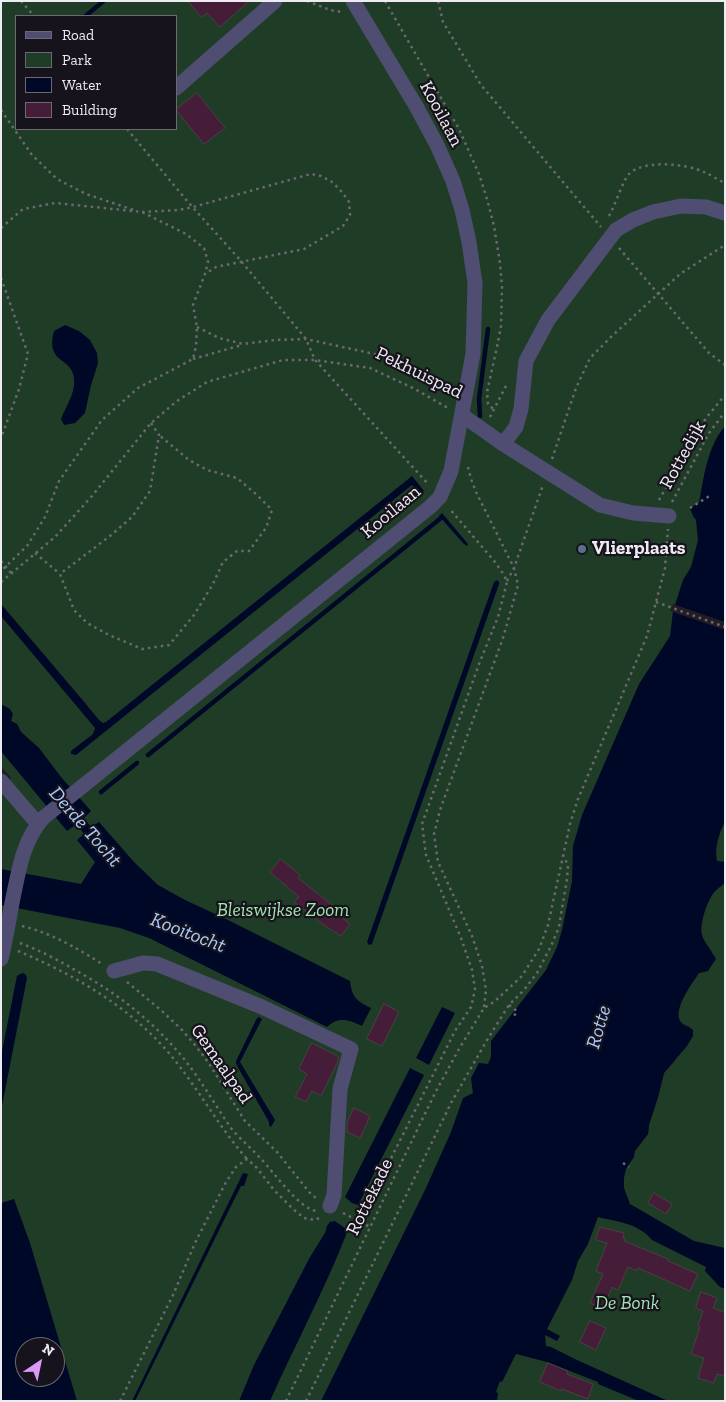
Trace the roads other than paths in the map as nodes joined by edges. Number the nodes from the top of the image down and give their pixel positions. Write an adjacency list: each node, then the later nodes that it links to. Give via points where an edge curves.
1 (275, 1): 3 (street)
2 (354, 4): 5 (street, Kooilaan, via 416,106 453,182 462,210 474,283 473,354)
3 (178, 86)
4 (725, 213): 6 (street, via 706,207 681,206 653,212 616,230 548,320 526,361 521,409 516,427)
5 (462, 415): 6 (street, Pekhuispad); 9 (street, Kooilaan, via 451,471 440,497 430,507)
6 (504, 444): 7 (street, Pekhuispad, via 600,505 633,513)
7 (669, 516)
8 (1, 781): 9 (street)
9 (44, 818): 10 (street, Kooilaan, via 23,850)
10 (3, 948)
11 (114, 972): 12 (street, via 143,963 157,964 262,1007 351,1050 340,1089 334,1196)
12 (330, 1206)

